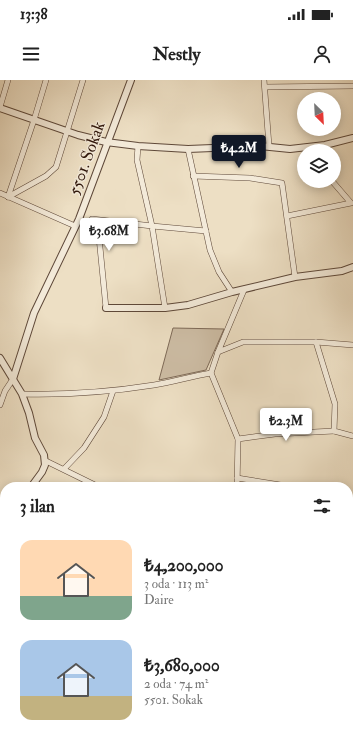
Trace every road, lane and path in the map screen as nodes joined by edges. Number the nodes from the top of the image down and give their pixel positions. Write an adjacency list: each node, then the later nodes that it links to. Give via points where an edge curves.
1 (8, 80): 8 (street)
2 (46, 80): 9 (street)
3 (83, 80): 10 (street)
4 (131, 80): 12 (street, 5501. Sokak)
5 (264, 80): 7 (street)
6 (353, 86): 7 (street)
7 (265, 87): 15 (street)
8 (0, 107): 9 (street)
9 (34, 120): 10 (street); 21 (street)
10 (66, 131): 12 (street); 21 (street, via 56,167 46,176)
11 (353, 138): 13 (street)
12 (106, 142): 14 (street); 23 (street, 5501. Sokak)
13 (329, 144)
14 (138, 146): 16 (street); 26 (street, via 137,160)
15 (269, 146): 16 (street); 17 (street)
16 (188, 149): 18 (street)
17 (297, 150)
18 (193, 176): 22 (street, via 250,178 282,183); 27 (street)
19 (338, 188): 22 (street, via 351,203)
20 (0, 193): 21 (street)
21 (8, 196): 25 (street)
22 (287, 216): 29 (street)
23 (79, 219): 24 (street); 25 (street, 5501. Sokak)
24 (91, 224): 26 (street, via 92,219); 32 (street, via 98,227)
25 (75, 226): 39 (street, 5501. Sokak, via 34,313)
26 (152, 226): 27 (street); 33 (street)
27 (206, 231): 31 (street, via 219,272)
28 (353, 267): 29 (street, via 342,271)
29 (295, 277): 30 (street)
30 (244, 290): 31 (street); 36 (street)
31 (232, 292): 33 (street, via 188,305)
32 (106, 308): 33 (street)
33 (165, 308)
34 (316, 342): 35 (street); 36 (street, via 244,342); 43 (street, via 335,404)
35 (353, 345)
36 (218, 352): 38 (street)
37 (0, 358): 39 (street)
38 (211, 373): 40 (street, via 164,384); 45 (street)
39 (13, 378): 41 (street); 42 (street)
40 (113, 391): 41 (street, via 55,395); 47 (street, via 104,417 84,448)
41 (22, 394): 46 (street, via 35,438)
42 (0, 403)
43 (334, 431): 44 (street); 45 (street)
44 (353, 436)
45 (238, 439): 48 (street)
46 (46, 461): 47 (street); 49 (street)
47 (64, 469): 50 (street)
48 (237, 478): 51 (street); 52 (street)
49 (35, 482)
50 (89, 482)
51 (237, 482)
52 (262, 482)

